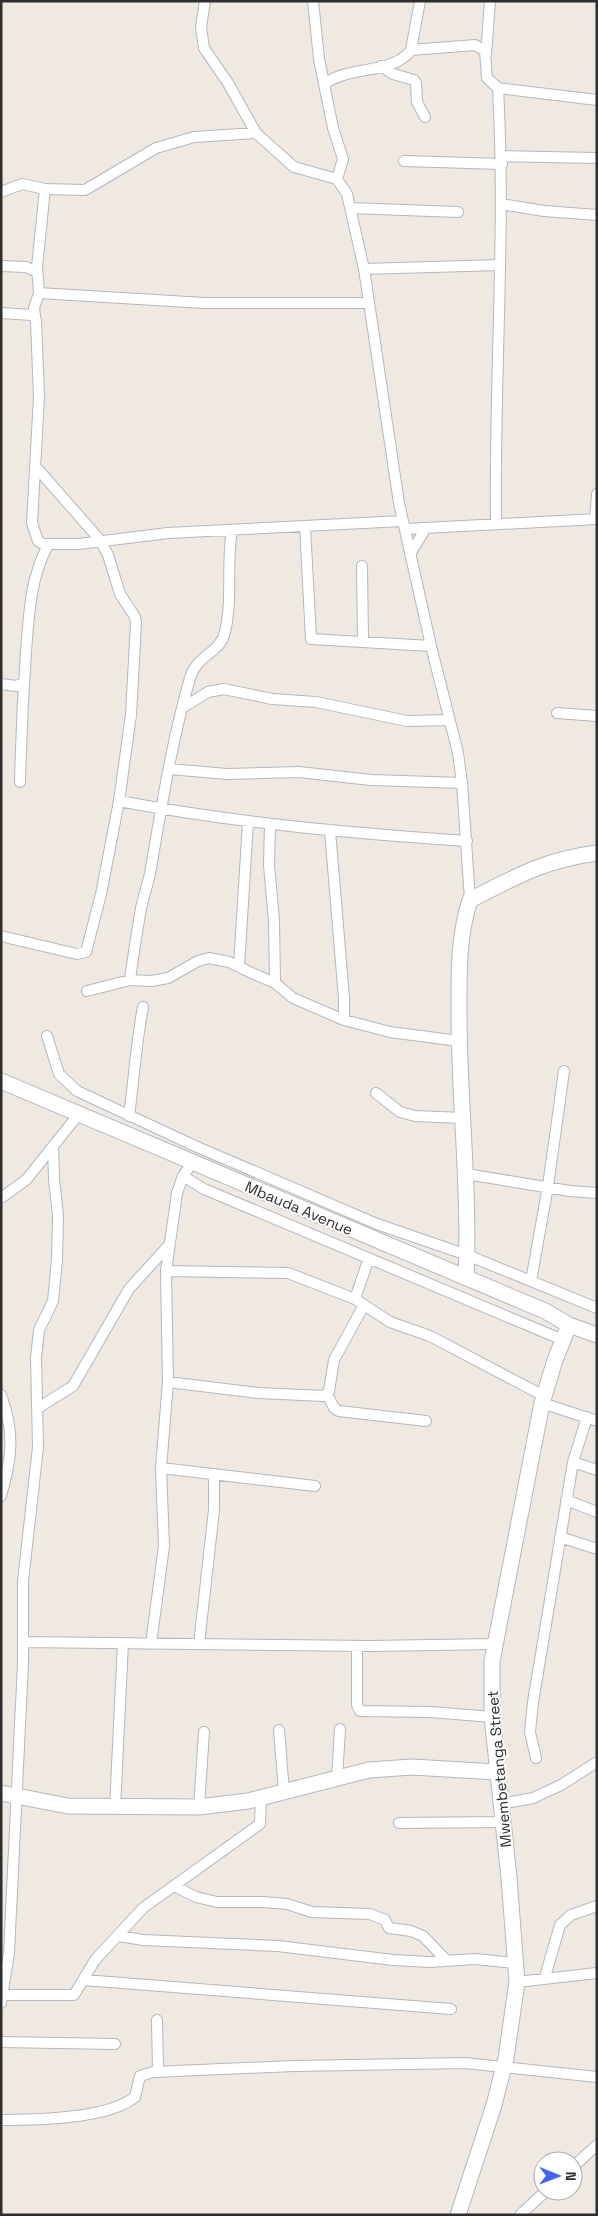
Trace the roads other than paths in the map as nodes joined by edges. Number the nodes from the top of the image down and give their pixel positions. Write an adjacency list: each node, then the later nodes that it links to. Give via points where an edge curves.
1 (205, 1): 12 (street, via 201,27 204,48)
2 (313, 1): 8 (street)
3 (420, 1): 5 (street)
4 (490, 1): 6 (street)
5 (411, 50): 6 (street, via 475,45 483,48); 7 (street, via 400,61)
6 (486, 56): 9 (street, via 487,78)
7 (381, 66): 8 (street, via 337,76); 11 (street, via 393,74 414,80 418,102)
8 (324, 84): 16 (street, via 342,159)
9 (498, 88): 10 (street); 14 (street)
10 (597, 100)
11 (426, 117)
12 (256, 133): 16 (street, via 294,167); 17 (street, via 194,137 156,148 86,190)
13 (597, 158): 14 (street)
14 (501, 160): 15 (street); 19 (street)
15 (404, 161)
16 (337, 180): 20 (street, via 347,194)
17 (45, 189): 18 (street, via 22,184); 26 (street)
18 (1, 192)
19 (501, 204): 22 (street); 23 (street)
20 (350, 208): 21 (street); 25 (street)
21 (458, 212)
22 (597, 215)
23 (500, 265): 25 (street); 34 (street)
24 (1, 266): 26 (street, via 26,266)
25 (364, 269): 28 (street)
26 (37, 272): 27 (street)
27 (39, 294): 28 (street, via 204,303); 30 (street)
28 (368, 303): 35 (street)
29 (1, 313): 30 (street)
30 (35, 316): 31 (street, via 39,397)
31 (36, 467): 39 (street); 40 (street, via 32,523 38,541)
32 (597, 494): 33 (street)
33 (596, 519): 34 (street)
34 (496, 523): 37 (street)
35 (404, 525): 36 (street); 37 (street); 41 (street)
36 (305, 526): 38 (street); 43 (street, via 311,639)
37 (426, 528): 41 (street)
38 (232, 530): 39 (street); 47 (street, via 223,642 195,665)
39 (100, 540): 40 (street); 54 (street, via 120,594 136,623 131,715)
40 (48, 545): 45 (street, via 36,571 31,593)
41 (410, 554): 44 (street)
42 (362, 566): 43 (street)
43 (363, 640): 44 (street)
44 (431, 646): 50 (street)
45 (24, 683): 46 (street, via 16,686); 52 (street)
46 (1, 684)
47 (182, 708): 50 (street, via 208,692 224,689 272,699 316,702 406,721); 51 (street)
48 (557, 713): 49 (street)
49 (597, 716)
50 (450, 720): 53 (street)
51 (169, 770): 53 (street, via 227,774 299,772 370,780); 55 (street)
52 (20, 782)
53 (462, 783): 59 (street)
54 (119, 801): 55 (street); 62 (street, via 86,952 77,954)
55 (160, 809): 56 (street); 64 (street)
56 (248, 822): 57 (street); 63 (street)
57 (270, 825): 58 (street); 65 (street)
58 (330, 831): 59 (street); 68 (street)
59 (467, 842): 61 (street)
60 (597, 853): 61 (street, via 534,868)
61 (470, 900): 70 (street, via 459,959)
62 (1, 936)
63 (239, 967): 64 (street, via 209,958 168,978); 65 (street)
64 (130, 980): 66 (street)
65 (275, 983): 68 (street, via 293,998)
66 (87, 991)
67 (143, 1007): 75 (street, via 136,1039)
68 (344, 1020): 70 (street, via 390,1032)
69 (47, 1036): 75 (street, via 60,1074 77,1091)
70 (459, 1041): 76 (street)
71 (564, 1071): 81 (street)
72 (1, 1081): 74 (street, Mbauda Avenue)
73 (376, 1093): 76 (street, via 400,1112 415,1116)
74 (78, 1115): 77 (street); 78 (street, Mbauda Avenue)
75 (129, 1116): 85 (street, via 377,1224)
76 (463, 1118): 79 (street)
77 (53, 1146): 83 (street, via 26,1180); 99 (street, via 58,1216 57,1260 53,1301 39,1330 36,1358)
78 (192, 1163): 80 (street); 88 (street, Mbauda Avenue)
79 (466, 1174): 81 (street); 85 (street)
80 (183, 1176): 84 (street); 86 (street, via 204,1189)
81 (548, 1186): 82 (street); 89 (street)
82 (597, 1193)
83 (1, 1198)
84 (168, 1246): 87 (street); 99 (street, via 129,1289 73,1386)
85 (467, 1255): 88 (street); 89 (street)
86 (369, 1258): 90 (street); 94 (street)
87 (166, 1271): 90 (street, via 288,1273); 95 (street)
88 (466, 1278): 92 (street, Mbauda Avenue)
89 (531, 1281): 91 (street)
90 (359, 1302): 96 (street, via 334,1360); 98 (street, via 390,1322 430,1336)
91 (597, 1308)
92 (569, 1324): 93 (street, Mbauda Avenue); 94 (street, Mwembetanga Street)
93 (597, 1335)
94 (563, 1340): 98 (street, Mwembetanga Street)
95 (168, 1382): 96 (street, via 258,1393); 103 (street)
96 (327, 1394): 101 (street, via 339,1411)
97 (1, 1395): 107 (street, via 12,1429 9,1463)
98 (543, 1400): 100 (street); 116 (street, Mwembetanga Street)
99 (38, 1408): 112 (street, via 38,1447 23,1581)
100 (592, 1419): 102 (street)
101 (426, 1421)
102 (573, 1462): 104 (street); 108 (street)
103 (161, 1468): 105 (street); 114 (street, via 164,1546)
104 (597, 1470)
105 (214, 1474): 106 (street); 115 (street, via 214,1510)
106 (314, 1486)
107 (1, 1496)
108 (566, 1500): 109 (street); 110 (street)
109 (597, 1512)
110 (560, 1537): 111 (street); 122 (street, via 533,1702 530,1732)
111 (597, 1549)
112 (22, 1642): 113 (street); 127 (street)
113 (124, 1643): 114 (street); 130 (street)
114 (151, 1644): 115 (street)
115 (199, 1644): 117 (street)
116 (496, 1644): 117 (street); 118 (street, Mwembetanga Street)
117 (357, 1646): 118 (street, via 357,1705 360,1711)
118 (492, 1717): 124 (street, Mwembetanga Street)
119 (340, 1728): 125 (street)
120 (279, 1730): 126 (street)
121 (204, 1732): 131 (street)
122 (536, 1758)
123 (597, 1762): 129 (street, via 532,1798)
124 (497, 1772): 125 (street, via 383,1768); 129 (street, Mwembetanga Street)
125 (337, 1778): 126 (street)
126 (284, 1792): 128 (street)
127 (9, 1794): 130 (street, via 68,1806); 143 (street, via 10,1953)
128 (261, 1798): 131 (street); 134 (street, via 260,1824)
129 (501, 1804): 132 (street, Mwembetanga Street)
130 (115, 1807): 131 (street)
131 (199, 1808)
132 (503, 1822): 133 (street); 138 (street, Mwembetanga Street)
133 (399, 1823)
134 (174, 1886): 136 (street, via 142,1908); 137 (street, via 196,1897 217,1902 264,1902 287,1904 312,1912 375,1915 385,1920 389,1928 423,1936)
135 (597, 1906): 140 (street, via 565,1919 556,1934)
136 (118, 1936): 137 (street, via 278,1946 393,1960); 141 (street, via 96,1960)
137 (446, 1960): 138 (street)
138 (516, 1963): 142 (street, Mwembetanga Street)
139 (597, 1973): 140 (street)
140 (545, 1977): 142 (street)
141 (84, 1980): 143 (street, via 74,1995); 144 (street)
142 (517, 1982): 148 (street, Mwembetanga Street)
143 (2, 1999)
144 (451, 2009)
145 (158, 2020): 149 (street)
146 (1, 2042): 147 (street)
147 (115, 2044)
148 (504, 2066): 149 (street, via 399,2063); 150 (street); 155 (street, Mwembetanga Street)
149 (158, 2072): 151 (street, via 140,2076 135,2097 122,2105 56,2119)
150 (597, 2077)
151 (1, 2120)
152 (597, 2145): 153 (street)
153 (583, 2158)
154 (535, 2201): 156 (street)
155 (458, 2215)
156 (520, 2215)

